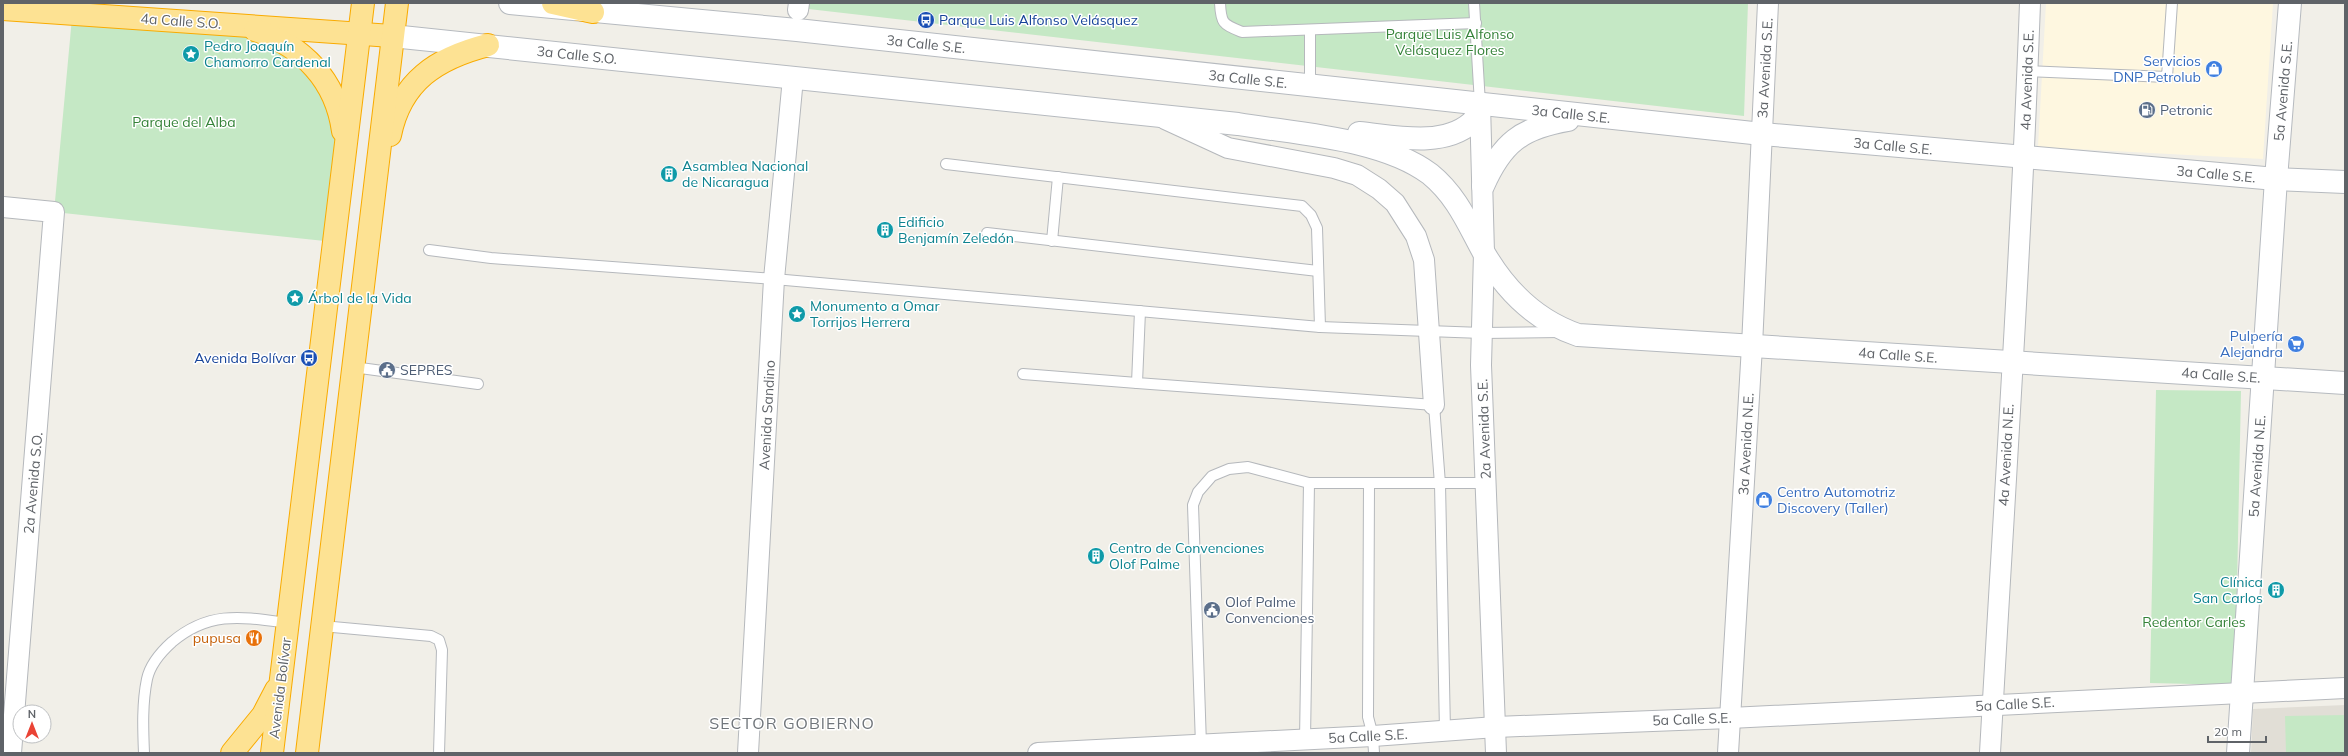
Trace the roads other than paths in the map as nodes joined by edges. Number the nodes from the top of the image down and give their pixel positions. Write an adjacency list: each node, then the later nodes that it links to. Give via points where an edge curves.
1 (363, 3): 18 (highway, Avenida Bolívar)
2 (397, 3): 19 (highway)
3 (510, 3): 13 (street)
4 (554, 3): 13 (highway)
5 (1220, 3): 17 (lane, via 1221,19 1226,26 1242,32)
6 (1474, 3): 15 (lane)
7 (1768, 3): 28 (street, 3a Avenida S.E.)
8 (2030, 3): 21 (street, 4a Avenida S.E.)
9 (2172, 3): 21 (lane, via 2168,77)
10 (2290, 3): 33 (street, 5a Avenida S.E.)
11 (615, 8): 13 (street); 14 (street)
12 (3, 9): 16 (highway, 4a Calle S.O.)
13 (593, 12)
14 (798, 14): 23 (street, 3a Calle S.E.)
15 (1476, 23): 17 (lane); 24 (lane)
16 (237, 24): 18 (highway, 4a Calle S.O.); 29 (highway, via 280,41 307,59 318,70 338,107)
17 (1310, 31): 23 (lane)
18 (360, 33): 19 (highway, 3a Calle S.O.); 29 (highway, Avenida Bolívar)
19 (392, 36): 20 (street, 3a Calle S.O.); 39 (highway)
20 (488, 45): 22 (street, 3a Calle S.O.); 39 (highway, via 456,55 436,66 418,79 405,95 391,130)
21 (2027, 71): 30 (street, 4a Avenida S.E.)
22 (793, 78): 25 (street); 43 (street, Avenida Sandino)
23 (1310, 86): 24 (street, 3a Calle S.E.)
24 (1480, 104): 26 (street, 3a Calle S.E.); 27 (street, via 1475,117 1468,125 1455,133 1430,138); 35 (street, 2a Avenida S.E.)
25 (1158, 115): 27 (street); 46 (street, via 1228,148 1334,168 1357,175 1379,189 1395,203 1416,236 1424,260)
26 (1597, 117): 28 (street, 3a Calle S.E.); 35 (street, via 1544,125 1519,136 1500,154)
27 (1238, 124): 41 (street, via 1366,145 1390,152 1413,163 1445,188 1457,203)
28 (1762, 134): 30 (street, 3a Calle S.E.); 49 (street, 3a Avenida N.E.)
29 (345, 150): 62 (highway, Avenida Bolívar)
30 (2024, 158): 33 (street, 3a Calle S.E.); 50 (street, 4a Avenida N.E.)
31 (946, 164): 32 (lane)
32 (1058, 177): 38 (lane); 42 (lane, via 1302,206 1311,215 1317,228)
33 (2276, 179): 34 (street, 3a Calle S.E.); 53 (street, 5a Avenida N.E.)
34 (2345, 182)
35 (1483, 186): 41 (street, 2a Avenida S.E.)
36 (3, 207): 74 (street, 2a Avenida S.O., via 54,212)
37 (987, 233): 38 (lane)
38 (1052, 241): 42 (lane)
39 (368, 242): 51 (highway)
40 (429, 250): 43 (lane, via 491,258)
41 (1484, 253): 47 (street, 4a Calle S.E., via 1507,285 1529,309 1546,321); 48 (street, 2a Avenida S.E.)
42 (1318, 271): 45 (lane)
43 (774, 279): 44 (lane); 80 (street, Avenida Sandino)
44 (1140, 311): 45 (lane); 54 (lane)
45 (1320, 327): 46 (lane)
46 (1430, 331): 48 (lane); 57 (street)
47 (1570, 332): 48 (lane); 49 (street, 4a Calle S.E., via 1578,335)
48 (1482, 333): 59 (street, 2a Avenida S.E.)
49 (1752, 346): 50 (street, 4a Calle S.E.); 68 (street, 3a Avenida N.E.)
50 (2011, 362): 53 (street, 4a Calle S.E.); 67 (street, 4a Avenida N.E.)
51 (353, 367): 55 (lane); 63 (highway)
52 (1022, 374): 54 (lane)
53 (2263, 378): 56 (street, 4a Calle S.E.); 66 (street, 5a Avenida N.E.)
54 (1137, 383): 57 (lane)
55 (478, 384)
56 (2345, 384)
57 (1434, 405): 61 (lane)
58 (1309, 483): 60 (lane); 71 (lane); 72 (lane, via 1248,467 1229,469 1212,476 1198,492 1193,505)
59 (1486, 483): 61 (lane); 69 (street, 2a Avenida S.E.)
60 (1369, 484): 61 (lane); 73 (lane, via 1368,717)
61 (1440, 484): 70 (lane)
62 (288, 623): 64 (highway, Avenida Bolívar); 75 (lane, via 240,617 212,619 189,629 165,648 147,678 143,720)
63 (322, 626): 78 (highway); 79 (lane, via 431,636 440,640 442,650)
64 (282, 676): 76 (highway, via 270,704 247,737); 77 (highway, Avenida Bolívar)
65 (2345, 688): 66 (street, 5a Calle S.E.)
66 (2241, 692): 67 (street, 5a Calle S.E.); 85 (street, 5a Avenida N.E.)
67 (1993, 705): 68 (street, 5a Calle S.E.); 84 (street, 4a Avenida N.E.)
68 (1730, 718): 69 (street, 5a Calle S.E.); 83 (street, 3a Avenida N.E.)
69 (1496, 726): 70 (street, 5a Calle S.E.); 82 (street, 2a Avenida S.E.)
70 (1446, 731): 73 (street, 5a Calle S.E.)
71 (1305, 740): 72 (street, 5a Calle S.E.); 73 (street, 5a Calle S.E.)
72 (1201, 745): 81 (street, 5a Calle S.E.)
73 (1374, 745)
74 (11, 753)
75 (144, 753)
76 (232, 753)
77 (272, 753)
78 (307, 753)
79 (439, 753)
80 (748, 753)
81 (1038, 753)
82 (1496, 753)
83 (1728, 753)
84 (1990, 753)
85 (2238, 753)

